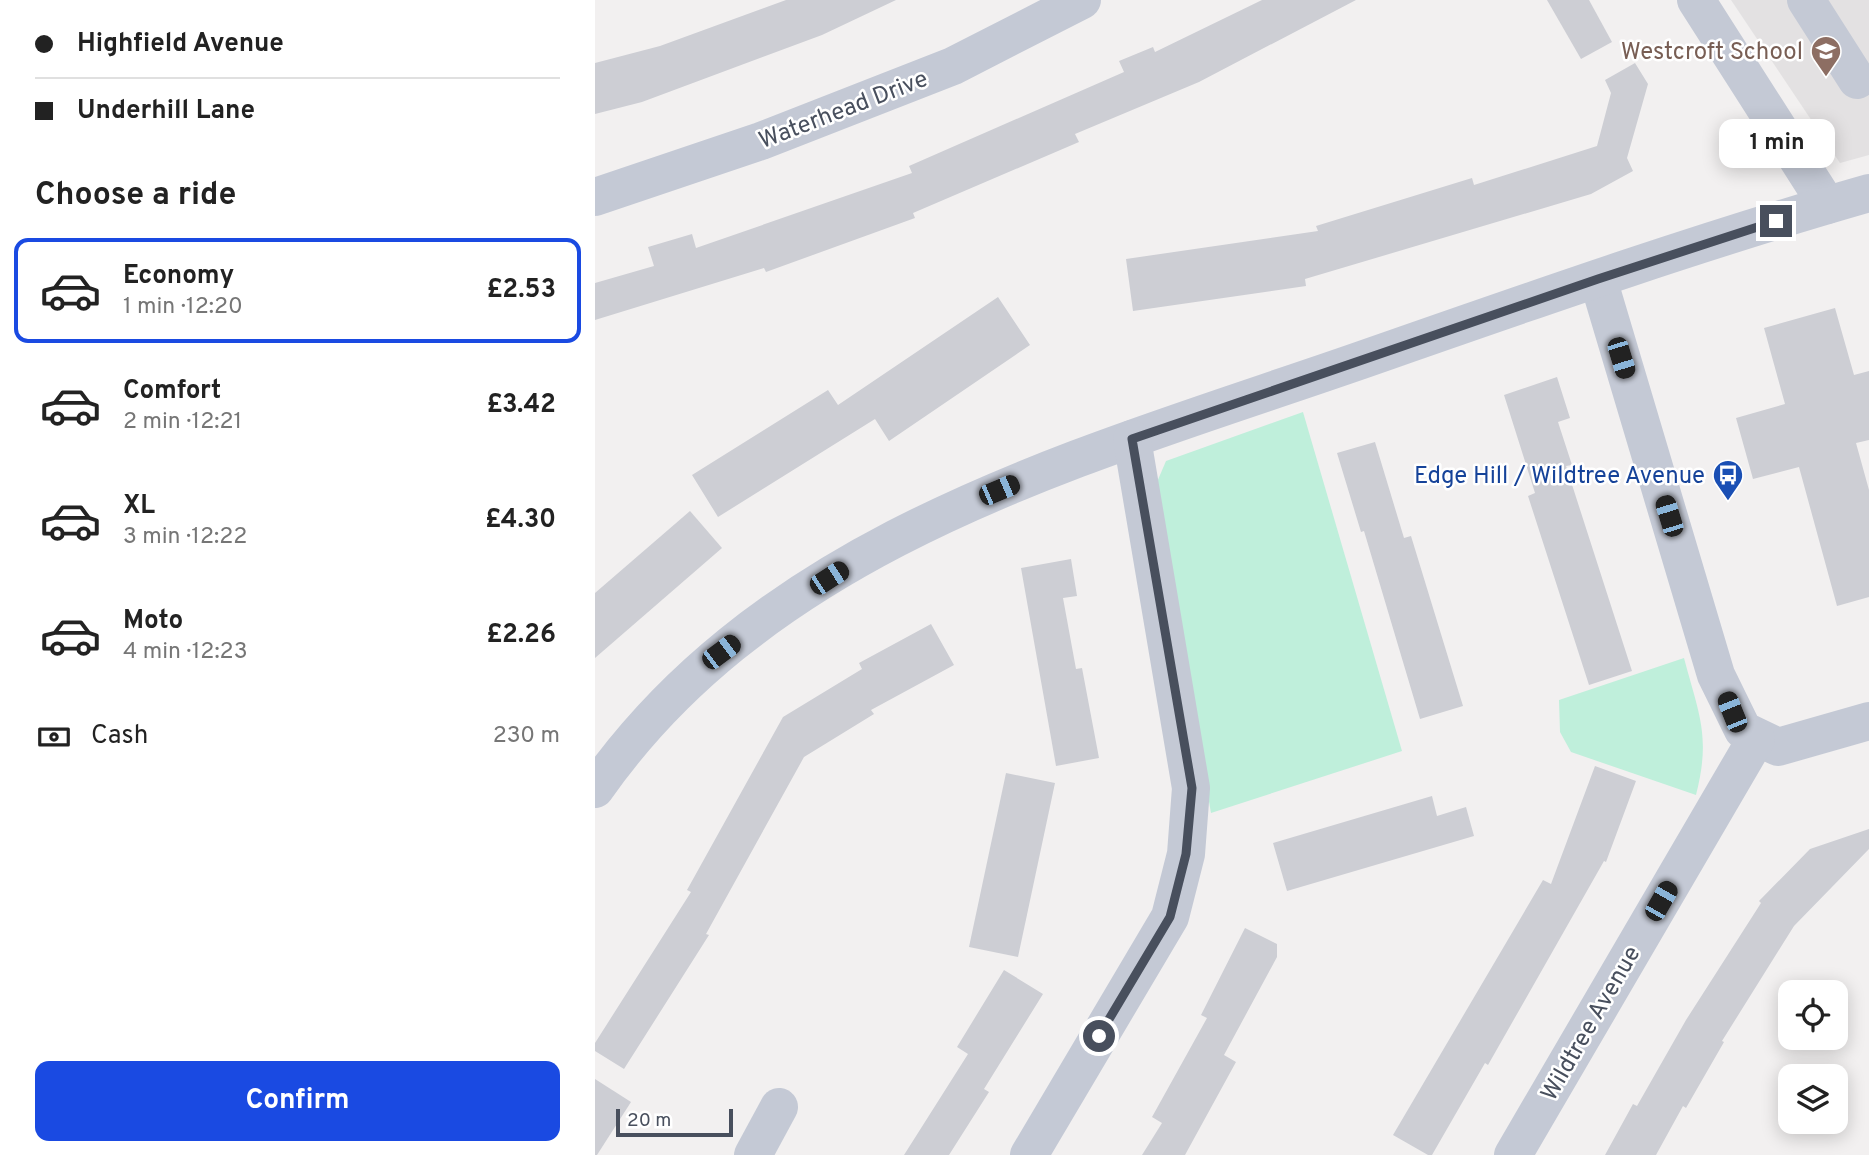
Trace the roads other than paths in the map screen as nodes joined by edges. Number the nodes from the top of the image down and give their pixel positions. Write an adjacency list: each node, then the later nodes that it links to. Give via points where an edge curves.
1 (1082, 0): 6 (street, Waterhead Drive, via 953,66 761,142)
2 (1696, 0): 7 (street)
3 (1806, 0): 4 (street)
4 (1857, 80)
5 (1869, 193): 7 (street)
6 (595, 197)
7 (1827, 205): 8 (street)
8 (1598, 279): 9 (street); 11 (street, via 1716,675 1743,730)
9 (1132, 439): 12 (street, via 928,520 771,615 668,700); 15 (street, via 1192,788 1186,854 1170,917)
10 (1869, 721): 11 (street, via 1777,747)
11 (1756, 739): 16 (street, Wildtree Avenue)
12 (595, 789)
13 (779, 1107): 14 (street)
14 (753, 1155)
15 (1029, 1155)
16 (1513, 1155)

